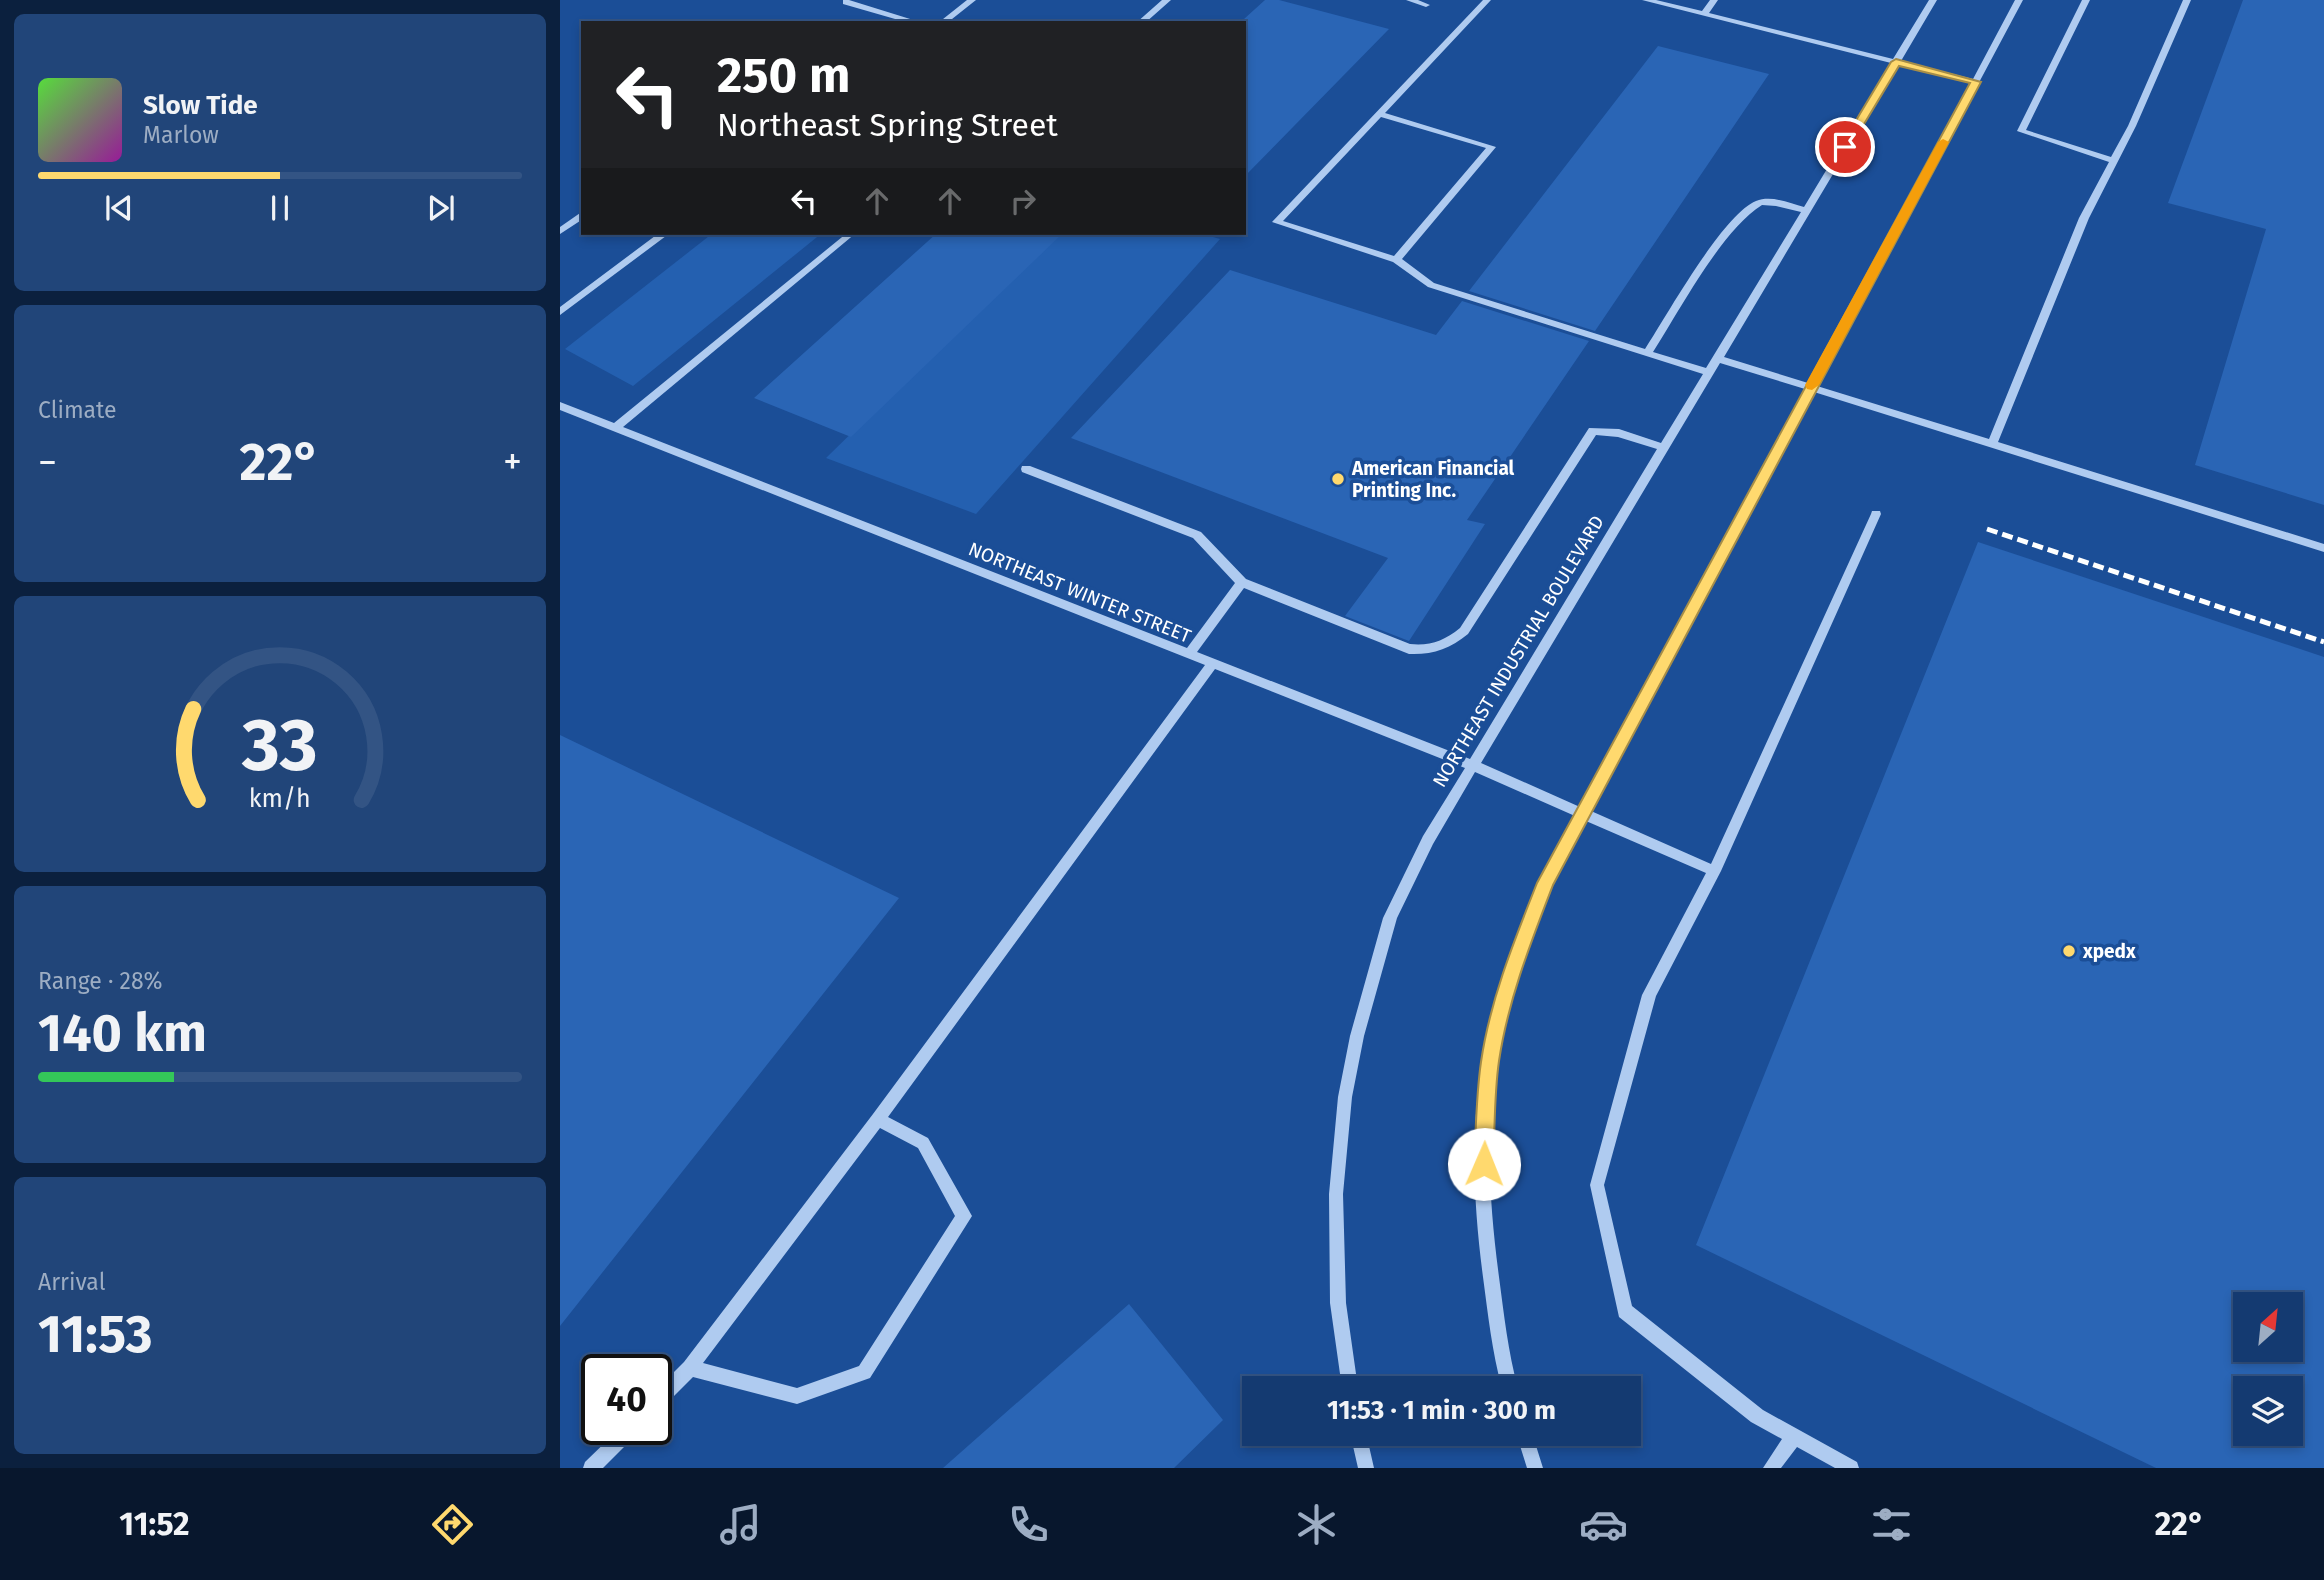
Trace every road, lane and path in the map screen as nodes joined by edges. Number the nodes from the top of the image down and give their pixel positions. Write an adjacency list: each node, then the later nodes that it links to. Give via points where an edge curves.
1 (972, 0): 15 (street)
2 (1167, 0): 16 (street)
3 (1410, 0): 12 (street)
4 (1487, 0): 19 (street)
5 (1646, 0): 13 (street)
6 (1714, 0): 13 (street)
7 (1933, 0): 17 (street, NORTHEAST INDUSTRIAL BOULEVARD)
8 (2019, 0): 18 (street)
9 (2086, 0): 20 (lane, via 2021,131)
10 (2187, 0): 20 (street)
11 (846, 2): 14 (street)
12 (1426, 5)
13 (1704, 14): 17 (street)
14 (912, 21)
15 (945, 21)
16 (1142, 21)
17 (1896, 62): 18 (street); 21 (street, NORTHEAST INDUSTRIAL BOULEVARD)
18 (1976, 82): 31 (street)
19 (1379, 114): 26 (street, via 1492,147); 26 (street, via 1277,222)
20 (2114, 161): 34 (street, via 2084,218)
21 (1807, 210): 28 (street, via 1762,201 1747,207); 29 (street, NORTHEAST INDUSTRIAL BOULEVARD)
22 (581, 216): 23 (lane)
23 (560, 231)
24 (662, 235): 27 (street)
25 (850, 235): 33 (street)
26 (1396, 260): 28 (street, via 1431,285)
27 (560, 312)
28 (1647, 354): 30 (street)
29 (1719, 359): 30 (street, NORTHEAST INDUSTRIAL BOULEVARD); 31 (street)
30 (1710, 373): 35 (street, NORTHEAST INDUSTRIAL BOULEVARD)
31 (1811, 387): 34 (street); 43 (street)
32 (560, 406): 33 (street, NORTHEAST WINTER STREET)
33 (615, 428): 40 (street, NORTHEAST WINTER STREET)
34 (1992, 444): 38 (street)
35 (1665, 449): 39 (street, via 1619,433 1593,431 1464,631 1439,648 1409,649); 42 (street, NORTHEAST INDUSTRIAL BOULEVARD)
36 (1026, 468): 39 (street, via 1197,534 1226,571)
37 (1876, 514): 44 (street)
38 (2324, 548)
39 (1242, 582): 40 (street)
40 (1189, 653): 41 (street, NORTHEAST WINTER STREET)
41 (1213, 663): 42 (street, NORTHEAST WINTER STREET); 45 (street)
42 (1474, 766): 43 (street, NORTHEAST WINTER STREET); 47 (street, NORTHEAST INDUSTRIAL BOULEVARD, via 1428,840 1390,918 1349,1073 1336,1194 1338,1303)
43 (1584, 815): 44 (street, NORTHEAST WINTER STREET); 48 (street, via 1546,883 1520,946 1490,1063 1483,1190 1490,1277)
44 (1714, 871): 50 (street, via 1648,995 1597,1185 1625,1311 1757,1416)
45 (878, 1119): 46 (street); 46 (street, via 923,1143 964,1216 864,1372 797,1396)
46 (690, 1368): 49 (street)
47 (1348, 1376)
48 (1508, 1376)
49 (672, 1386)
50 (1795, 1436): 57 (lane); 58 (street)
51 (614, 1445): 54 (lane)
52 (1361, 1446): 55 (street)
53 (1528, 1446): 56 (street)
54 (591, 1468)
55 (1366, 1468)
56 (1535, 1468)
57 (1771, 1468)
58 (1851, 1468)

